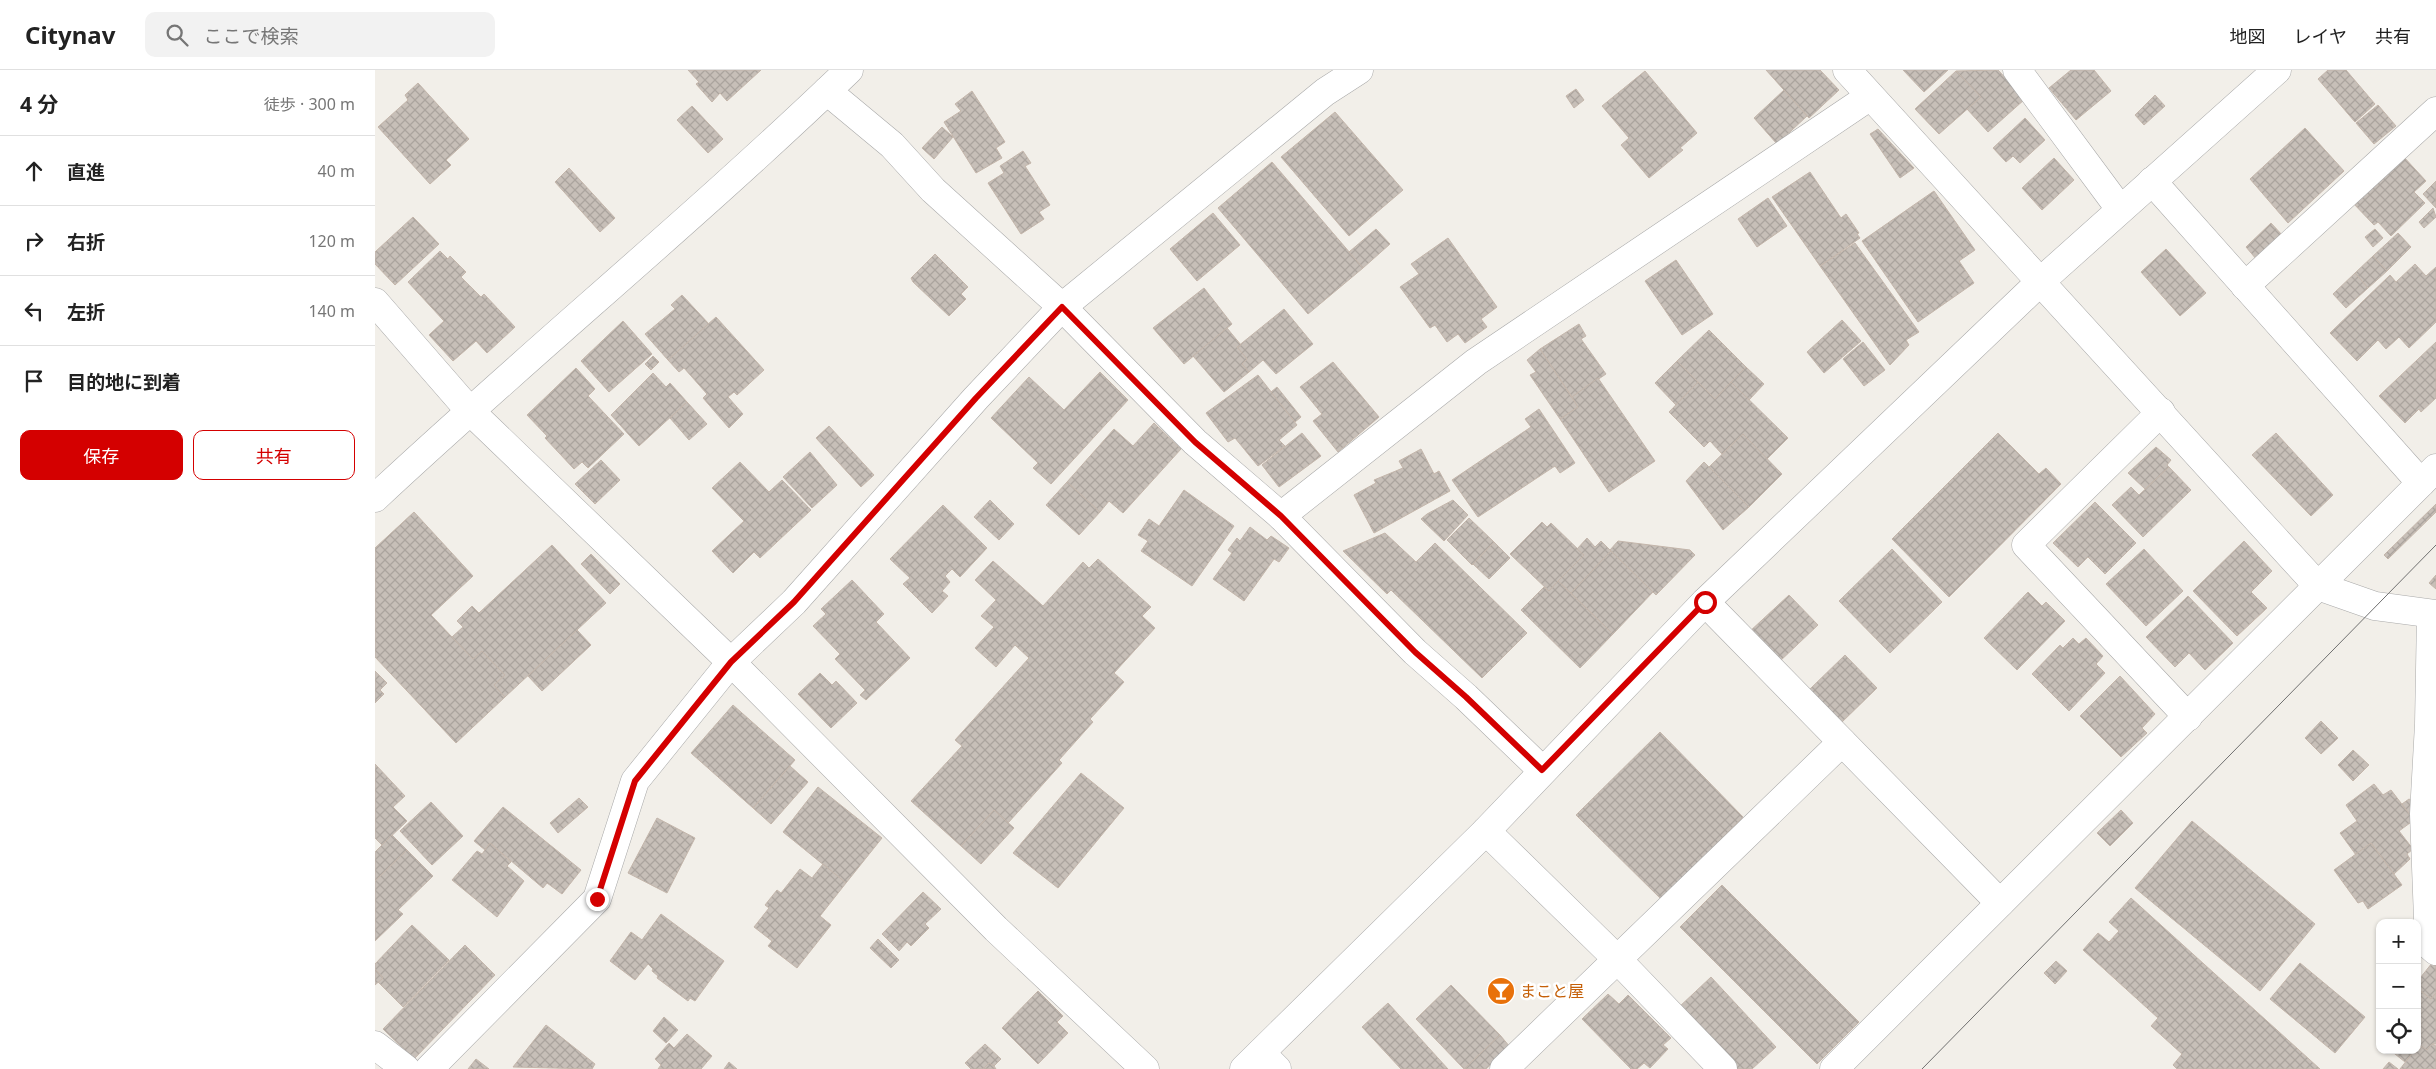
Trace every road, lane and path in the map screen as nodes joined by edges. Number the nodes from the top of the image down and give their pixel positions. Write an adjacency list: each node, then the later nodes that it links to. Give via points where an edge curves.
1 (849, 70): 6 (street)
2 (1359, 70): 14 (street, via 1325,92)
3 (1847, 70): 7 (street)
4 (2017, 70): 10 (street)
5 (2272, 72): 9 (street)
6 (827, 91): 14 (street, via 892,145 933,190); 15 (street)
7 (1869, 96): 11 (street); 19 (street, via 1475,362)
8 (2436, 111): 12 (street)
9 (2151, 181): 10 (street); 12 (street)
10 (2120, 209): 11 (street)
11 (2041, 280): 16 (street); 21 (street)
12 (2245, 286): 17 (street)
13 (375, 302): 15 (street)
14 (1062, 307): 19 (street, via 1195,442); 23 (street, via 794,602)
15 (469, 410): 18 (street); 23 (street)
16 (2161, 412): 20 (street); 24 (street, via 2026,545)
17 (2429, 475): 20 (street)
18 (375, 498)
19 (1281, 516): 26 (street, via 1415,652)
20 (2318, 586): 22 (street, via 2375,606); 24 (street)
21 (1705, 602): 25 (street); 26 (street)
22 (2433, 614): 27 (street)
23 (731, 662): 35 (street, via 635,781 597,899); 36 (street, via 996,929)
24 (2188, 717): 29 (street)
25 (1843, 742): 29 (street); 31 (street)
26 (1542, 770): 28 (street)
27 (2430, 818): 30 (street, via 2429,945)
28 (1486, 831): 31 (street); 33 (street)
29 (2000, 904): 39 (street)
30 (2436, 951)
31 (1617, 959): 37 (street); 38 (street)
32 (375, 1046): 34 (street)
33 (1261, 1064)
34 (407, 1069)
35 (429, 1069)
36 (1145, 1069)
37 (1504, 1069)
38 (1723, 1069)
39 (1834, 1069)

